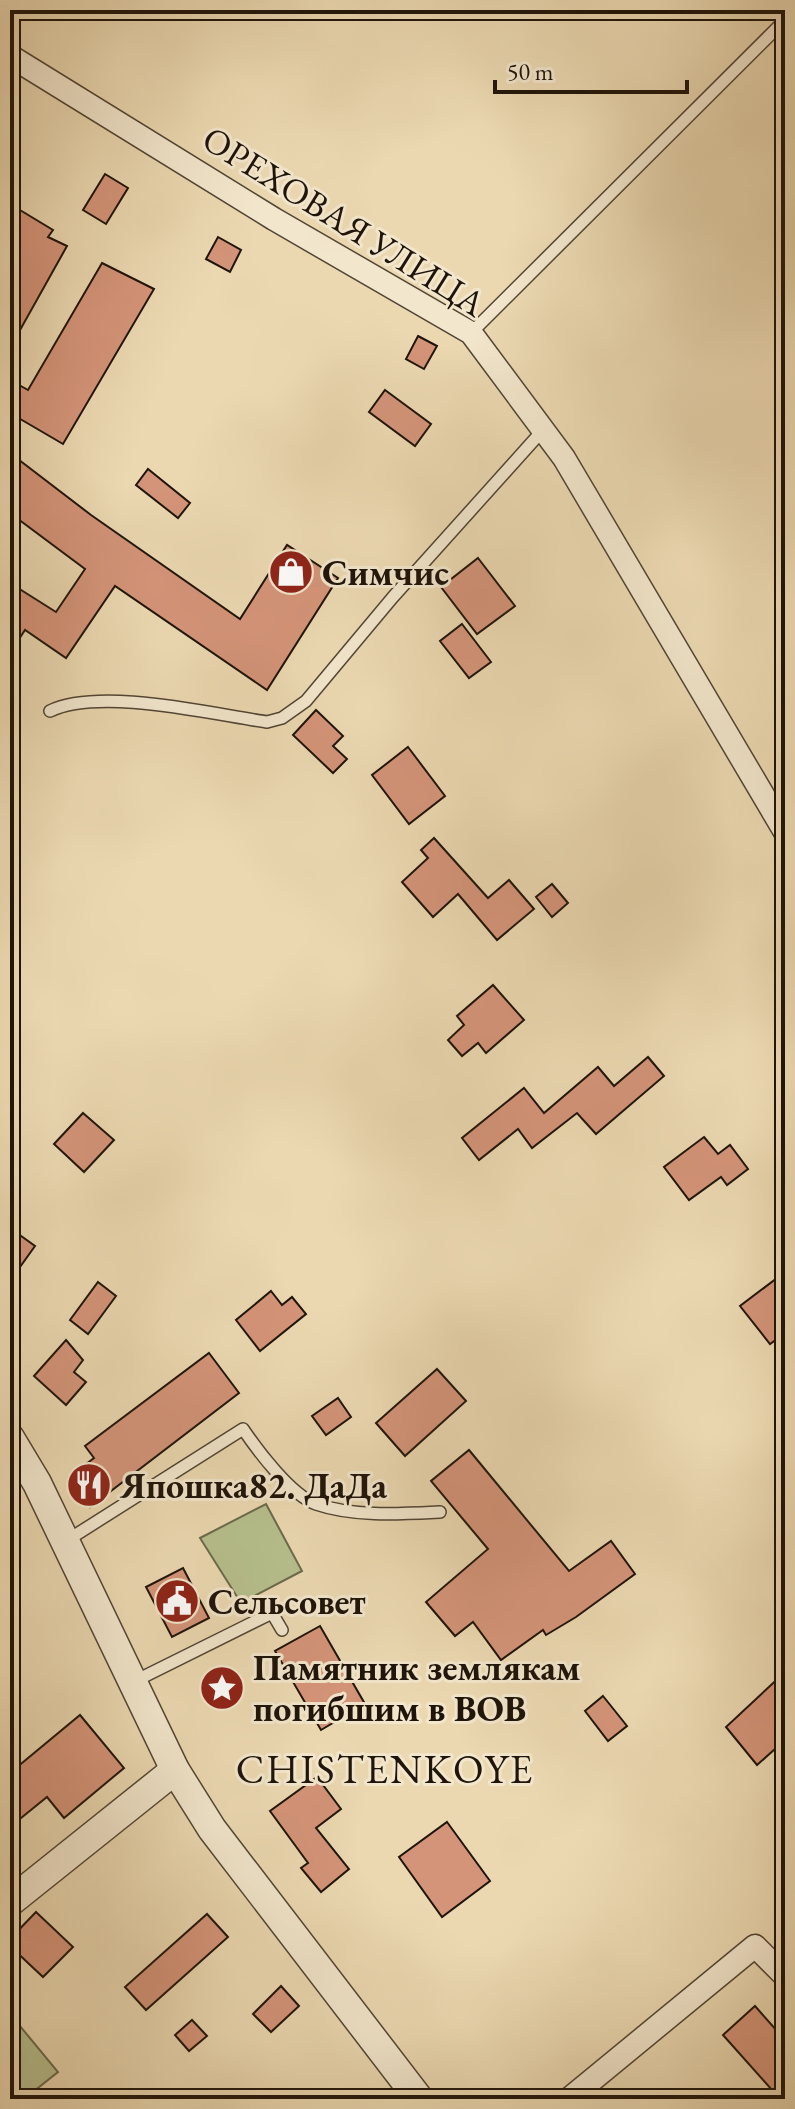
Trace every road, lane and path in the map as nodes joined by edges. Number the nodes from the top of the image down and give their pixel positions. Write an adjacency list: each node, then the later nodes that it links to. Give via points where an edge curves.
1 (785, 20): 3 (lane)
2 (10, 56): 3 (street, ОРЕХОВАЯ УЛИЦА)
3 (471, 333): 4 (street, ОРЕХОВАЯ УЛИЦА)
4 (543, 430): 5 (lane, via 306,701 282,718 267,722 100,701); 6 (street, ОРЕХОВАЯ УЛИЦА)
5 (50, 711)
6 (785, 832)
7 (10, 1438): 9 (street)
8 (440, 1512): 9 (lane, via 387,1515 314,1504 269,1466 243,1429)
9 (65, 1541): 11 (street)
10 (282, 1630): 11 (lane, via 272,1613)
11 (131, 1683): 12 (street)
12 (160, 1739): 13 (street); 14 (street, via 163,1759)
13 (182, 1781): 14 (street); 17 (street, via 212,1829)
14 (150, 1788): 15 (street)
15 (10, 1902)
16 (785, 1976): 18 (street, via 755,1946)
17 (419, 2099)
18 (569, 2099)

